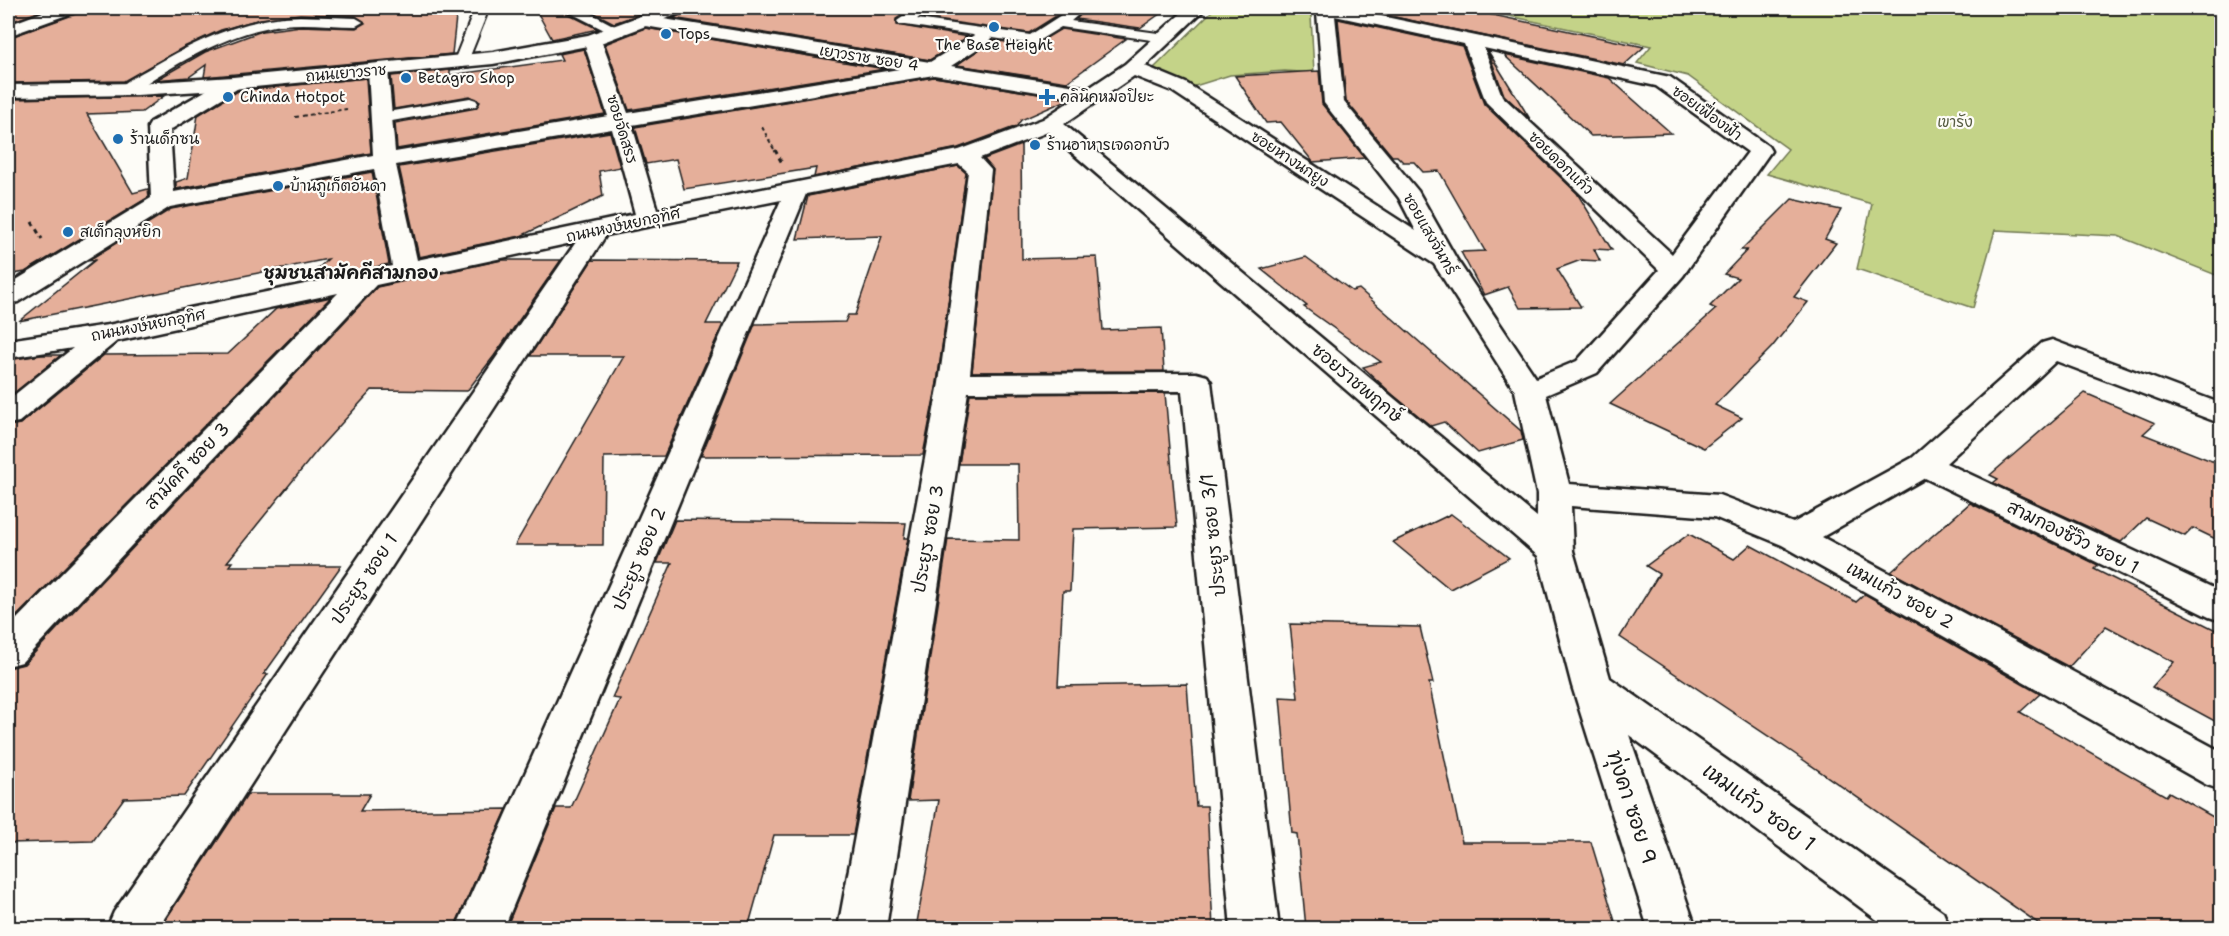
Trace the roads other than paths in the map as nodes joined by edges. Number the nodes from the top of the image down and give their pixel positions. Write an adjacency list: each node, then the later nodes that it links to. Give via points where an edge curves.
1 (69, 8): 13 (street)
2 (572, 8): 14 (lane)
3 (677, 8): 10 (street, ถนนเยาวราช)
4 (925, 8): 12 (lane, via 904,21 1033,40)
5 (1080, 8): 12 (lane)
6 (1197, 8): 16 (street, ถนนหงษ์หยกอุทิศ)
7 (1320, 8): 8 (street, ซอยเฟื่องฟ้า)
8 (1325, 8): 18 (street, ซอยเฟื่องฟ้า); 39 (street, ซอยแสงจันทร์, via 1335,103 1410,196)
9 (479, 16): 20 (lane)
10 (645, 21): 14 (street, ถนนเยาวราช); 19 (street, เยาวราช ซอย 4)
11 (356, 22): 26 (lane, via 284,20 251,27 188,54)
12 (1059, 23): 16 (lane)
13 (8, 31)
14 (618, 32): 17 (street, ถนนเยาวราช)
15 (982, 38): 22 (street)
16 (1165, 38): 21 (street, ถนนหงษ์หยกอุทิศ)
17 (592, 40): 20 (street, ถนนเยาวราช); 31 (street, ซอยจัดสรร)
18 (1472, 40): 40 (street, ซอยดอกแก้ว, via 1493,98); 40 (street, ซอยเฟื่องฟ้า, via 1663,81 1760,151)
19 (811, 49): 22 (street, เยาวราช ซอย 4); 25 (street)
20 (460, 61): 23 (street, ถนนเยาวราช)
21 (1132, 68): 28 (street, ถนนหงษ์หยกอุทิศ); 39 (street, ซอยหางนกยูง, via 1179,87)
22 (933, 69): 25 (street); 28 (street, เยาวราช ซอย 4)
23 (378, 70): 24 (street, ถนนเยาวราช); 30 (street)
24 (233, 83): 26 (street, ถนนเยาวราช); 36 (street, via 159,127)
25 (842, 84): 31 (street)
26 (127, 89): 27 (street, ถนนเยาวราช)
27 (8, 91)
28 (1092, 95): 32 (street, ถนนหงษ์หยกอุทิศ)
29 (470, 103): 30 (lane)
30 (381, 111): 34 (street)
31 (620, 120): 34 (street); 37 (street, ซอยจัดสรร)
32 (1052, 124): 33 (street, ถนนหงษ์หยกอุทิศ); 53 (street, ซอยราชพฤกษ์)
33 (964, 156): 35 (street, ถนนหงษ์หยกอุทิศ); 46 (street, ประยูร ซอย 3, via 980,170)
34 (384, 160): 36 (street); 41 (street)
35 (797, 189): 37 (street, ถนนหงษ์หยกอุทิศ); 59 (street, ประยูร ซอย 2)
36 (163, 201): 43 (street)
37 (648, 219): 38 (street, ถนนหงษ์หยกอุทิศ)
38 (597, 230): 41 (street, ถนนหงษ์หยกอุทิศ); 58 (street, ประยูร ซอย 1)
39 (1444, 260): 47 (street, ซอยแสงจันทร์)
40 (1674, 270): 47 (street, ซอยเฟื่องฟ้า, via 1587,367)
41 (406, 272): 42 (street, ถนนหงษ์หยกอุทิศ)
42 (366, 280): 44 (street, ถนนหงษ์หยกอุทิศ); 55 (street, สามัคคี ซอย 3)
43 (8, 296)
44 (108, 334): 45 (street, ถนนหงษ์หยกอุทิศ); 48 (street)
45 (8, 349)
46 (954, 383): 60 (street, ประยูร ซอย 3); 61 (street, ประยูร ซอย 3/1, via 1196,382)
47 (1530, 391): 51 (street)
48 (8, 415)
49 (2222, 415): 50 (street, via 2052,350)
50 (1924, 465): 52 (street); 54 (street, สามกองซีวิว ซอย 1)
51 (1554, 494): 52 (street, เหมแก้ว ซอย 2, via 1719,506); 53 (street)
52 (1795, 537): 57 (street, เหมแก้ว ซอย 2)
53 (1556, 551): 56 (street)
54 (2222, 608)
55 (8, 652)
56 (1592, 686): 62 (street, ทุ่งคา ซอย 9); 63 (street, เหมแก้ว ซอย 1)
57 (2222, 772)
58 (131, 928)
59 (480, 928)
60 (862, 928)
61 (1255, 928)
62 (1672, 928)
63 (1926, 928)

